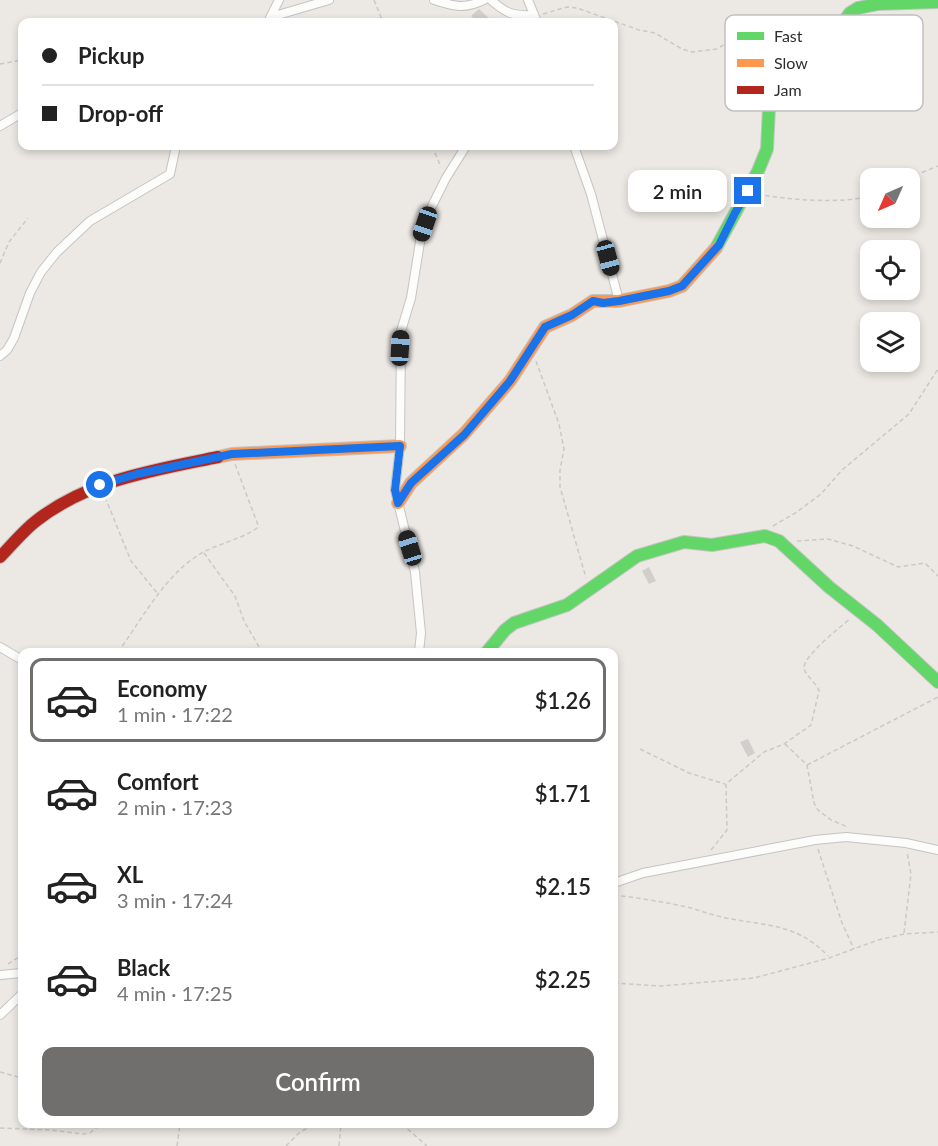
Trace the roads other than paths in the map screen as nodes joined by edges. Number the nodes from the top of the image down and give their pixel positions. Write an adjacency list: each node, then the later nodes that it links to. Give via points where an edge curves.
1 (279, 0): 9 (street)
2 (329, 0): 10 (street)
3 (434, 0): 4 (street, via 461,8)
4 (484, 0)
5 (491, 0): 11 (street, via 507,13)
6 (528, 0): 11 (street)
7 (938, 2): 8 (street, via 858,8)
8 (849, 15)
9 (270, 18)
10 (275, 18)
11 (535, 18)
12 (768, 111): 18 (street, via 767,149 719,245 682,286)
13 (18, 115): 14 (street)
14 (0, 126)
15 (175, 150): 19 (street, via 171,174 90,221 57,252 41,272 14,338)
16 (464, 150): 20 (street, via 429,212 421,236 401,331)
17 (575, 150): 18 (street)
18 (619, 301): 21 (street, via 593,301 545,327 510,381 464,435 411,483)
19 (0, 356)
20 (400, 446): 21 (street, via 395,490); 22 (street, via 232,454 137,474 100,485 66,502 36,521)
21 (398, 503): 24 (street, via 415,572 422,633)
22 (0, 557)
23 (0, 647): 26 (street)
24 (420, 648)
25 (490, 648): 27 (street, via 514,623 567,605 637,556 684,542 712,545 765,536 778,542 859,610)
26 (18, 658)
27 (938, 682)
28 (938, 850): 29 (street, via 846,837 815,840 643,873)
29 (618, 882)
30 (18, 973): 31 (street)
31 (0, 975)
32 (18, 998): 33 (street)
33 (0, 1015)

